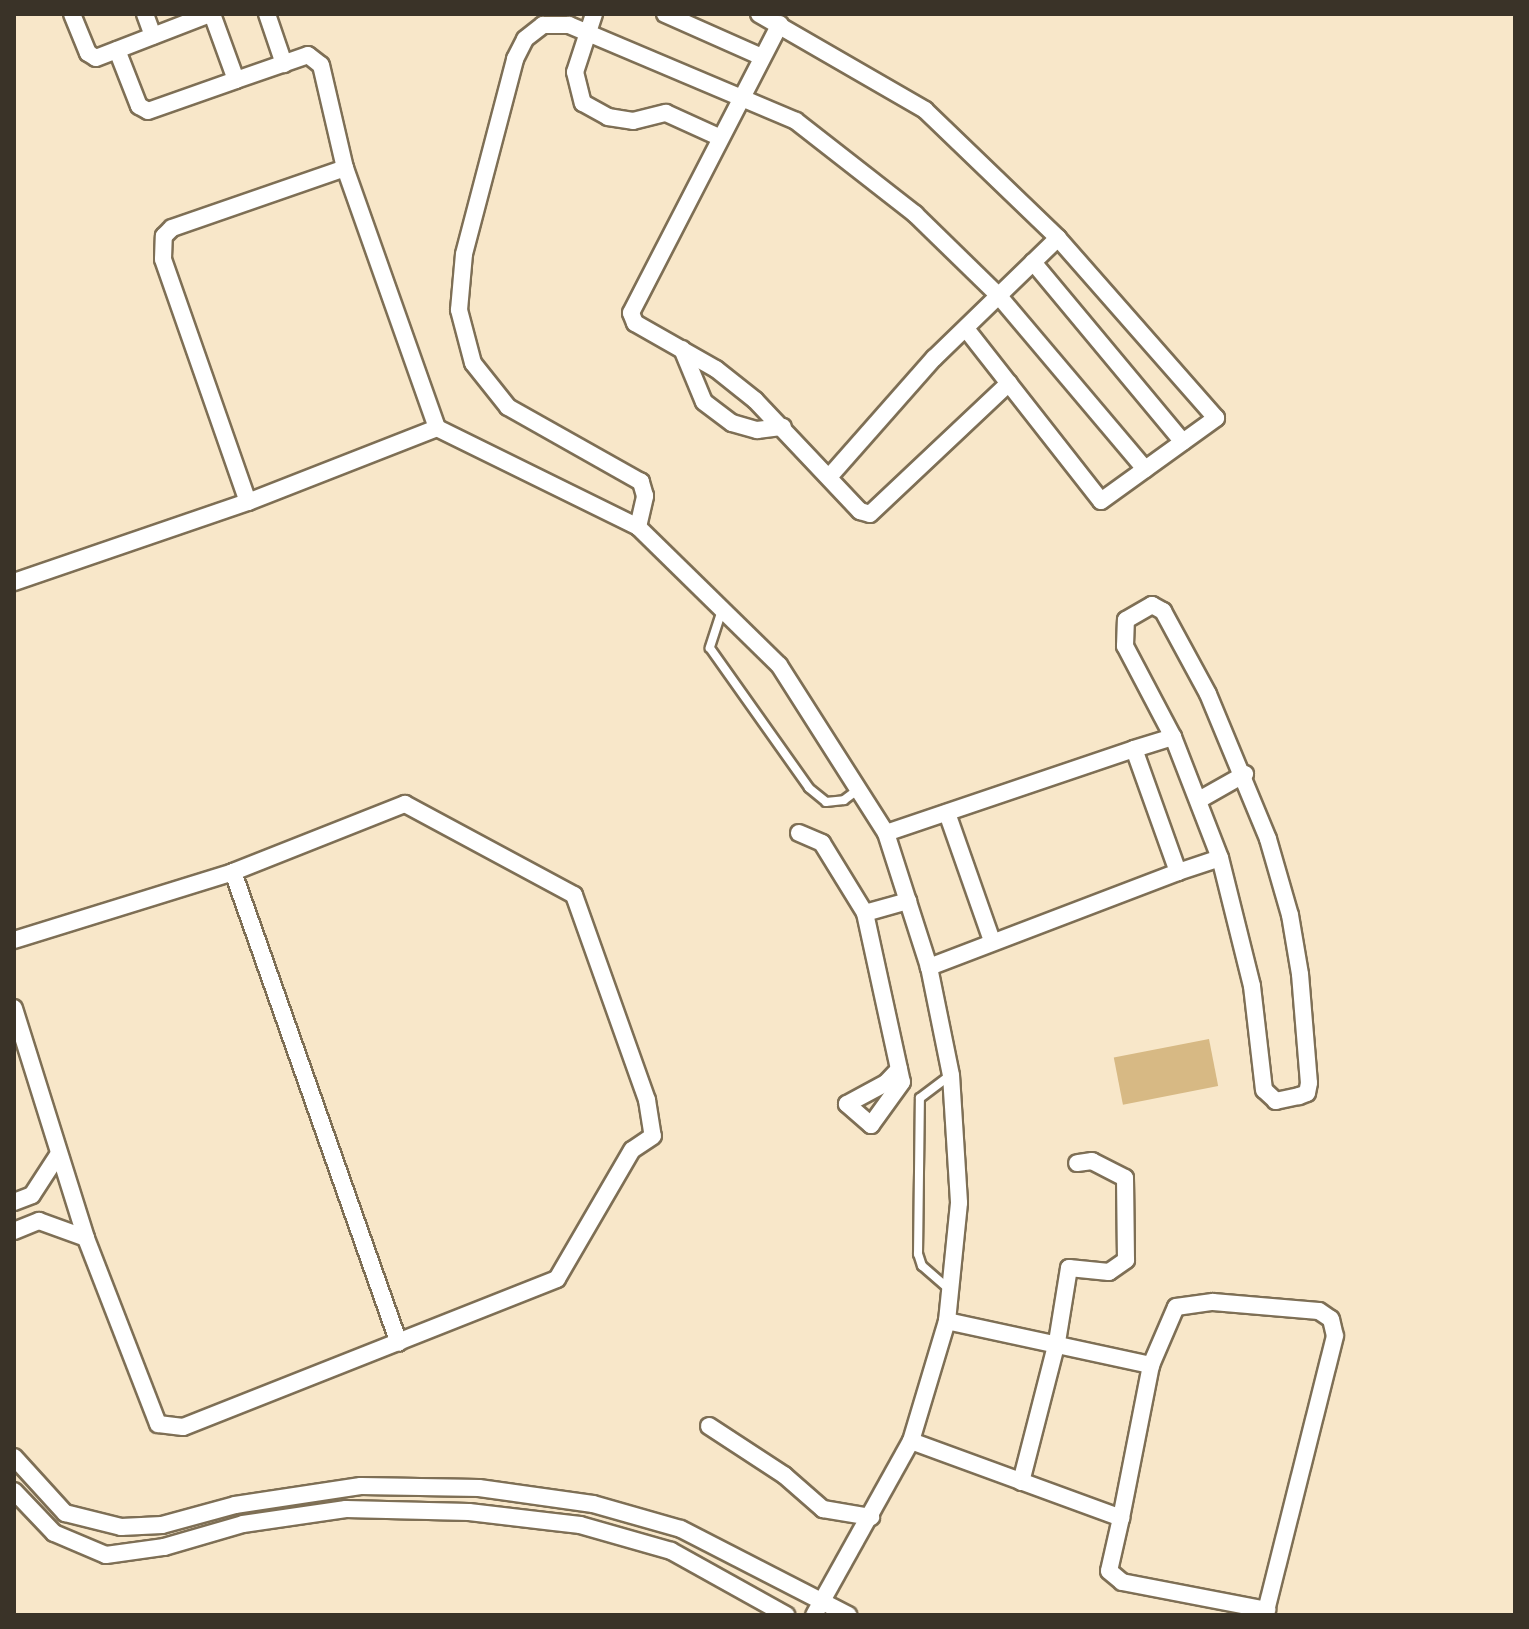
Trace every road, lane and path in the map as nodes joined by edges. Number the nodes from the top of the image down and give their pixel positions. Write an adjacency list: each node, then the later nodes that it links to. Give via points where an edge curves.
1 (72, 14): 11 (street, via 88,53 96,58)
2 (145, 14): 10 (street)
3 (211, 14): 10 (street); 14 (street)
4 (267, 14): 13 (street)
5 (594, 14): 9 (street)
6 (665, 14): 12 (street)
7 (759, 14): 8 (street)
8 (780, 24): 12 (street); 18 (street, via 925,110)
9 (587, 33): 15 (street); 16 (street, via 575,72 583,103 608,117 633,121 666,113); 30 (street, via 569,25 543,25 525,39 515,59 464,254 459,310 473,363 508,407 641,482 645,496)
10 (153, 36): 11 (street)
11 (117, 50): 14 (street, via 139,106 148,111)
12 (762, 57): 15 (street)
13 (284, 64): 14 (street); 17 (street, via 308,55 321,65)
14 (236, 80)
15 (740, 93): 16 (street); 20 (street, via 796,121 832,149 915,214)
16 (719, 137): 22 (street, via 631,313 635,323)
17 (345, 168): 25 (street); 29 (street, via 172,228 161,248)
18 (1058, 238): 19 (street); 26 (street, via 1216,418)
19 (1033, 262): 20 (street); 26 (street)
20 (998, 295): 21 (street); 27 (street)
21 (967, 330): 23 (street); 28 (street, via 934,358)
22 (682, 349): 24 (street, via 716,369); 24 (street, via 704,402 732,423 757,430)
23 (1009, 383): 27 (street, via 1101,501); 28 (street, via 870,514 860,511)
24 (783, 427): 28 (street)
25 (437, 428): 29 (street); 30 (street)
26 (1183, 442): 27 (street)
27 (1145, 469)
28 (831, 475)
29 (248, 502): 31 (street)
30 (638, 527): 32 (street)
31 (14, 582)
32 (722, 609): 36 (street, via 779,665); 36 (lane, via 710,648 800,776 826,802 844,800)
33 (1173, 737): 34 (street); 35 (street, via 1122,632 1126,620 1143,607 1163,611); 37 (street)
34 (1134, 749): 38 (street); 43 (street)
35 (1245, 774): 37 (street); 41 (street, via 1290,915 1309,1083 1307,1093 1299,1096 1276,1101 1264,1090 1252,986)
36 (856, 791): 40 (street)
37 (1199, 800): 41 (street)
38 (947, 813): 40 (street); 47 (street)
39 (799, 833): 45 (street, via 822,843)
40 (886, 833): 44 (street)
41 (1220, 858): 43 (street)
42 (233, 872): 46 (street); 62 (street); 62 (street, via 405,804 574,895 647,1100 653,1136 632,1150 557,1279)
43 (1178, 872): 47 (street)
44 (908, 901): 45 (street); 48 (street)
45 (865, 913): 50 (street)
46 (14, 940)
47 (992, 941): 48 (street)
48 (929, 967): 51 (street)
49 (14, 1008): 52 (street)
50 (899, 1069): 50 (street, via 902,1082 871,1125 847,1104 886,1083)
51 (951, 1075): 59 (street, via 959,1203); 59 (lane, via 920,1098 918,1254 922,1266)
52 (58, 1155): 54 (street); 58 (street)
53 (1077, 1163): 61 (street, via 1092,1161 1125,1178 1126,1260 1109,1272 1069,1268)
54 (32, 1195): 55 (street); 56 (street)
55 (14, 1202)
56 (39, 1221): 57 (street); 58 (street)
57 (14, 1231)
58 (86, 1238): 62 (street, via 158,1424 183,1427)
59 (950, 1290): 60 (street)
60 (947, 1321): 61 (street); 65 (street)
61 (1057, 1342): 63 (street); 67 (street)
62 (399, 1343)
63 (1151, 1365): 70 (street); 72 (street, via 1176,1307 1190,1302 1319,1311 1331,1319 1335,1336)
64 (709, 1426): 69 (street, via 784,1475 823,1509)
65 (911, 1441): 67 (street); 69 (street)
66 (14, 1457): 71 (street, via 65,1513 121,1527 162,1525 235,1505 361,1486 479,1488 593,1504 681,1529)
67 (1021, 1482): 70 (street)
68 (14, 1491): 73 (street, via 54,1533 106,1555 164,1547 243,1524 346,1509 469,1512 580,1525 671,1551)
69 (871, 1517): 71 (street)
70 (1121, 1518): 72 (street, via 1109,1571 1122,1582)
71 (818, 1609): 74 (street)
72 (1266, 1612)
73 (786, 1615)
74 (848, 1615)

